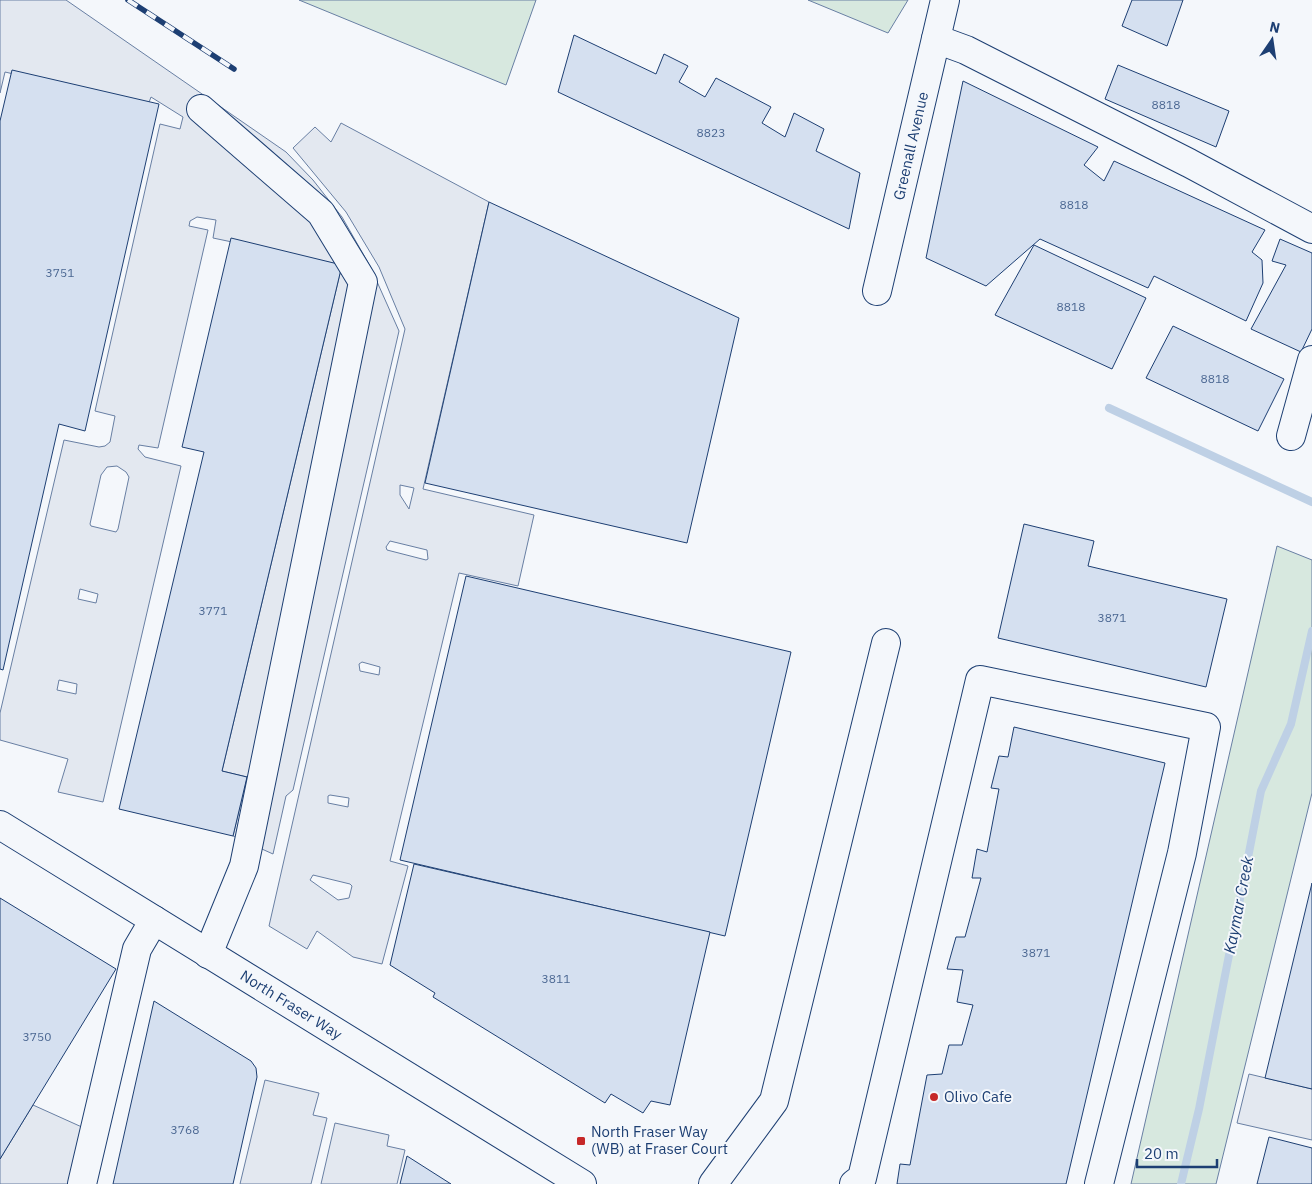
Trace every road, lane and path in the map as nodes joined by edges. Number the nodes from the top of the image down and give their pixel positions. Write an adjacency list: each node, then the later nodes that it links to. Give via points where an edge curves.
1 (945, 0): 2 (street, Greenall Avenue)
2 (936, 40): 4 (street, via 966,50); 5 (street, Greenall Avenue)
3 (201, 109): 11 (street, via 321,213 363,282 244,866)
4 (1312, 229)
5 (877, 291)
6 (1312, 360): 7 (street)
7 (1291, 436)
8 (886, 643): 14 (street, via 774,1101)
9 (0, 825): 10 (street, North Fraser Way)
10 (154, 920): 11 (street, North Fraser Way); 12 (street, via 136,948)
11 (208, 954): 13 (street, North Fraser Way)
12 (82, 1184)
13 (582, 1184)
14 (713, 1184)
15 (854, 1184): 16 (street, via 862,1178 980,680 1206,727 1182,853)
16 (1098, 1184)

